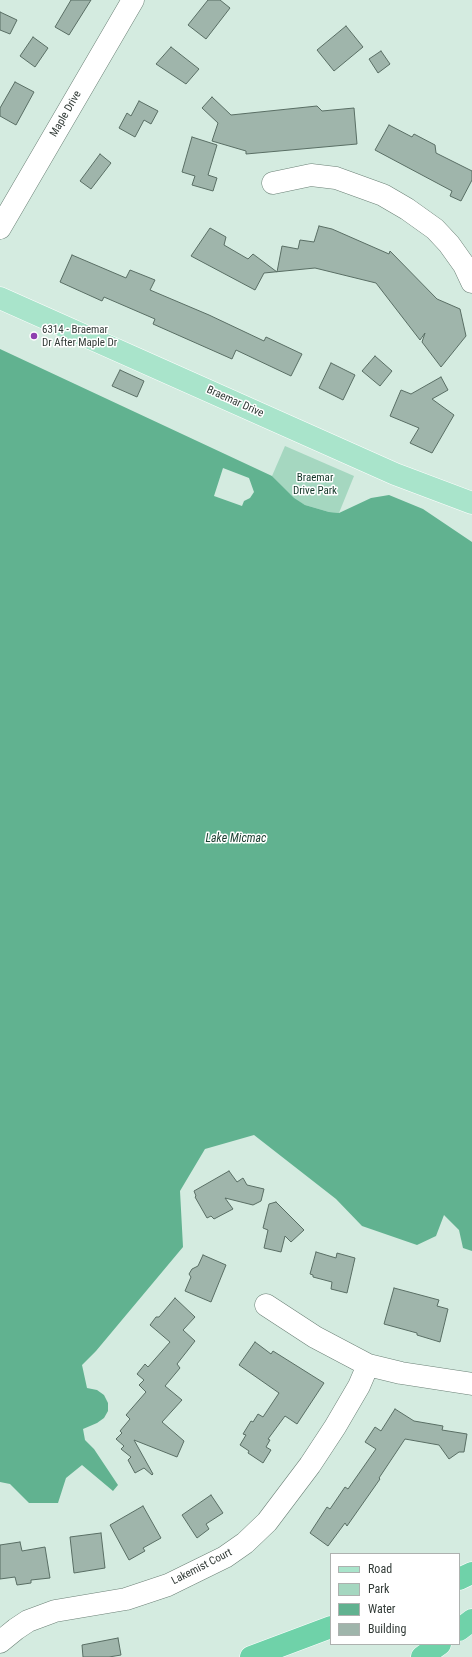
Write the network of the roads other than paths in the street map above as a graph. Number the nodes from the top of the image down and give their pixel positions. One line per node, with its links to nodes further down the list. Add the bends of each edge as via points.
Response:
1 (133, 0): 3 (street, Maple Drive)
2 (273, 183): 4 (street, via 311,175 336,178 383,195 435,229 464,265)
3 (0, 228)
4 (472, 282)
5 (0, 298): 6 (main road, Braemar Drive, via 396,474)
6 (472, 503)
7 (266, 1305): 8 (street, via 315,1337)
8 (368, 1365): 9 (street, via 401,1374); 15 (street, Lakemist Court, via 336,1427 310,1465 267,1522 245,1543 225,1557 168,1585 126,1599 48,1613 28,1621)
9 (472, 1384)
10 (472, 1573): 11 (highway)
11 (460, 1579)
12 (472, 1620): 14 (highway)
13 (330, 1627): 17 (highway)
14 (460, 1629)
15 (0, 1642)
16 (439, 1645): 18 (highway)
17 (251, 1657)
18 (422, 1657)

